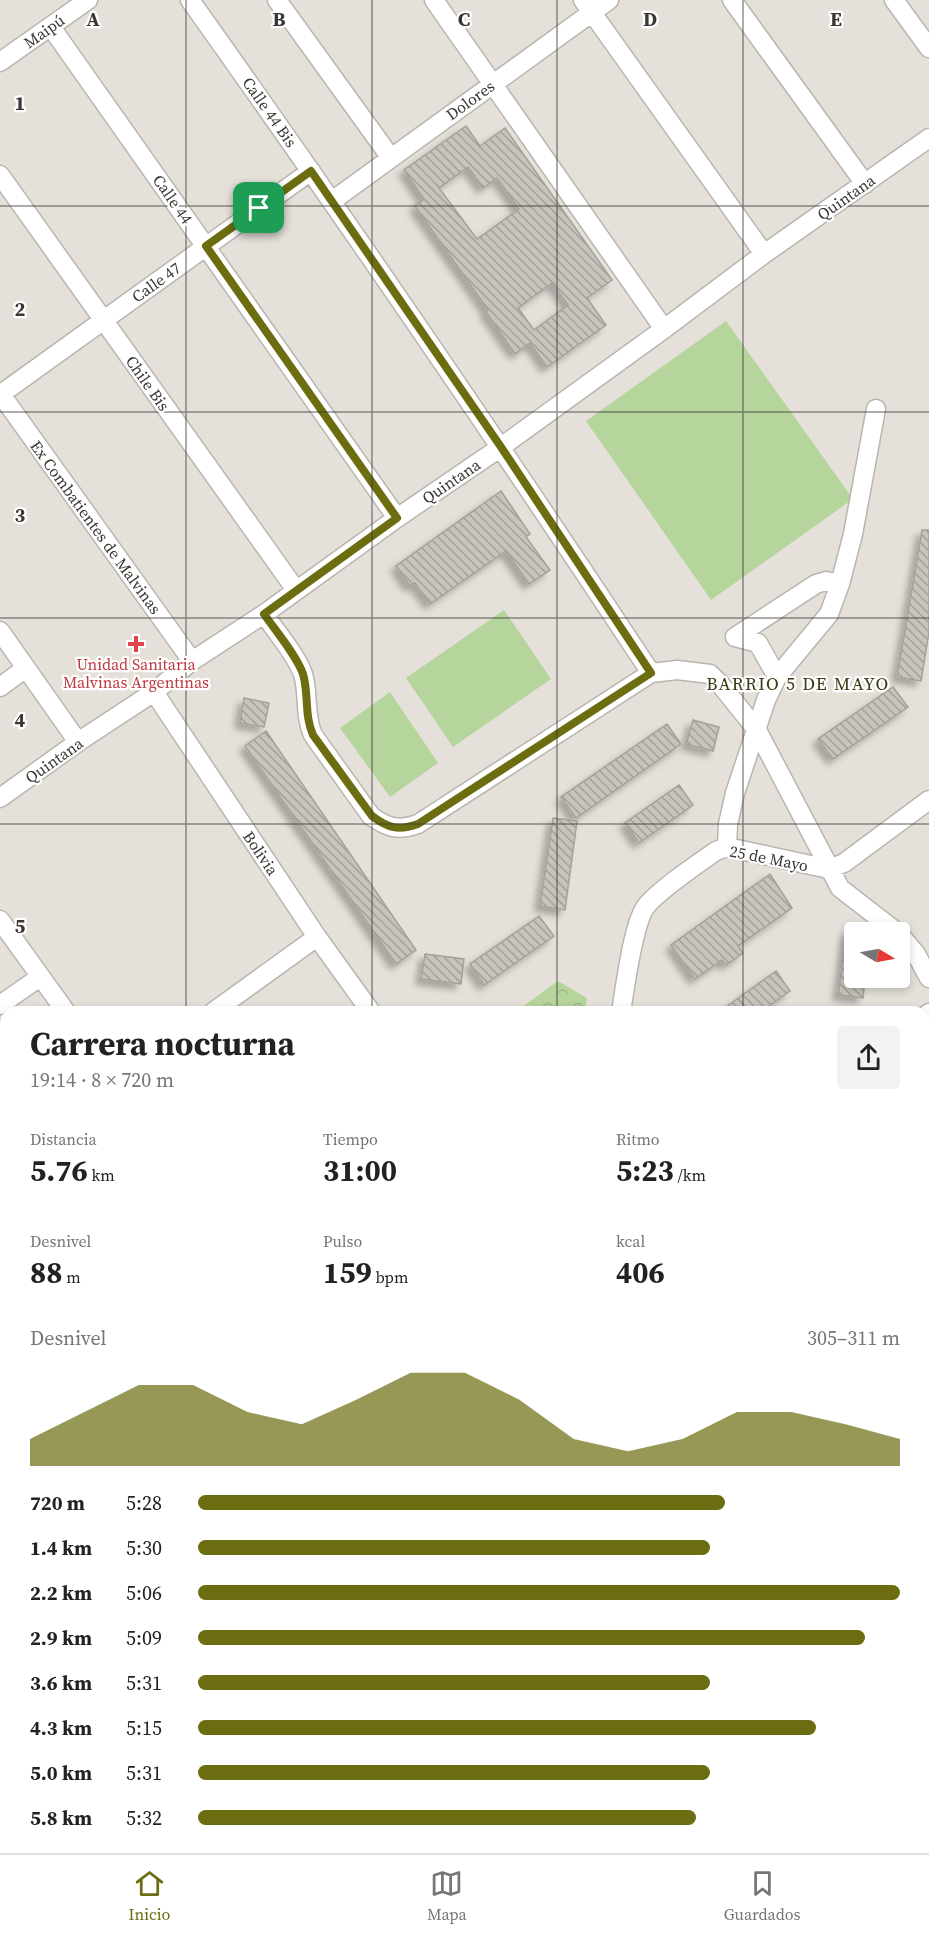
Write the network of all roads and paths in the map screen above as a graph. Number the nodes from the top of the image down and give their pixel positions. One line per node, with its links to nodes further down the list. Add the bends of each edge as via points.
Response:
1 (88, 0): 9 (street, Maipú)
2 (190, 0): 15 (street, Calle 44 Bis)
3 (277, 0): 14 (street)
4 (434, 0): 12 (street)
5 (609, 0): 8 (street, Dolores)
6 (732, 0): 17 (street)
7 (894, 0): 10 (street)
8 (587, 6): 12 (street, Dolores); 20 (street)
9 (51, 27): 11 (street, Maipú); 19 (street, Calle 44)
10 (929, 48)
11 (0, 63)
12 (493, 83): 14 (street, Dolores); 22 (street)
13 (929, 138): 17 (street, Quintana)
14 (391, 158): 18 (street, Dolores)
15 (311, 171): 18 (street, Calle 44 Bis); 19 (street, Calle 47)
16 (0, 175): 21 (street, Chile Bis)
17 (865, 184): 20 (street, Quintana)
18 (332, 201): 25 (street, Calle 44 Bis)
19 (206, 246): 21 (street, Calle 47); 26 (street, Calle 44)
20 (764, 254): 22 (street, Quintana)
21 (103, 320): 23 (street, Calle 47); 28 (street, Chile Bis)
22 (664, 330): 25 (street, Quintana)
23 (1, 394): 31 (street, Ex Combatientes de Malvinas)
24 (876, 410): 27 (street, via 854,534)
25 (501, 447): 26 (street, Quintana); 33 (street, Calle 44 Bis)
26 (397, 518): 28 (street, Quintana)
27 (840, 584): 34 (street, via 830,614); 34 (street, via 816,584 735,637 759,643)
28 (296, 590): 29 (street, Quintana)
29 (264, 614): 31 (street, Quintana); 33 (street, via 303,675 308,724 313,735 372,816 393,828 418,824)
30 (0, 631): 32 (street)
31 (192, 661): 36 (street, Quintana)
32 (26, 668): 35 (street); 38 (street)
33 (651, 673): 37 (street, via 677,670 710,674)
34 (777, 677): 37 (street)
35 (0, 687)
36 (154, 692): 38 (street, Quintana); 45 (street, Bolivia)
37 (757, 730): 41 (street, via 735,793); 42 (street)
38 (78, 742): 39 (street, Quintana)
39 (0, 798)
40 (929, 800): 42 (street, 25 de Mayo, via 844,863)
41 (727, 848): 42 (street, 25 de Mayo); 53 (street, 25 de Mayo, via 716,850 645,906 638,921)
42 (829, 869): 44 (street, via 840,888)
43 (0, 920): 47 (street)
44 (884, 922)
45 (317, 937): 51 (street); 52 (street, Bolivia)
46 (910, 947): 48 (street)
47 (40, 977): 49 (street); 50 (street)
48 (929, 978)
49 (0, 1005)
50 (62, 1006)
51 (221, 1006)
52 (367, 1006)
53 (622, 1006)

